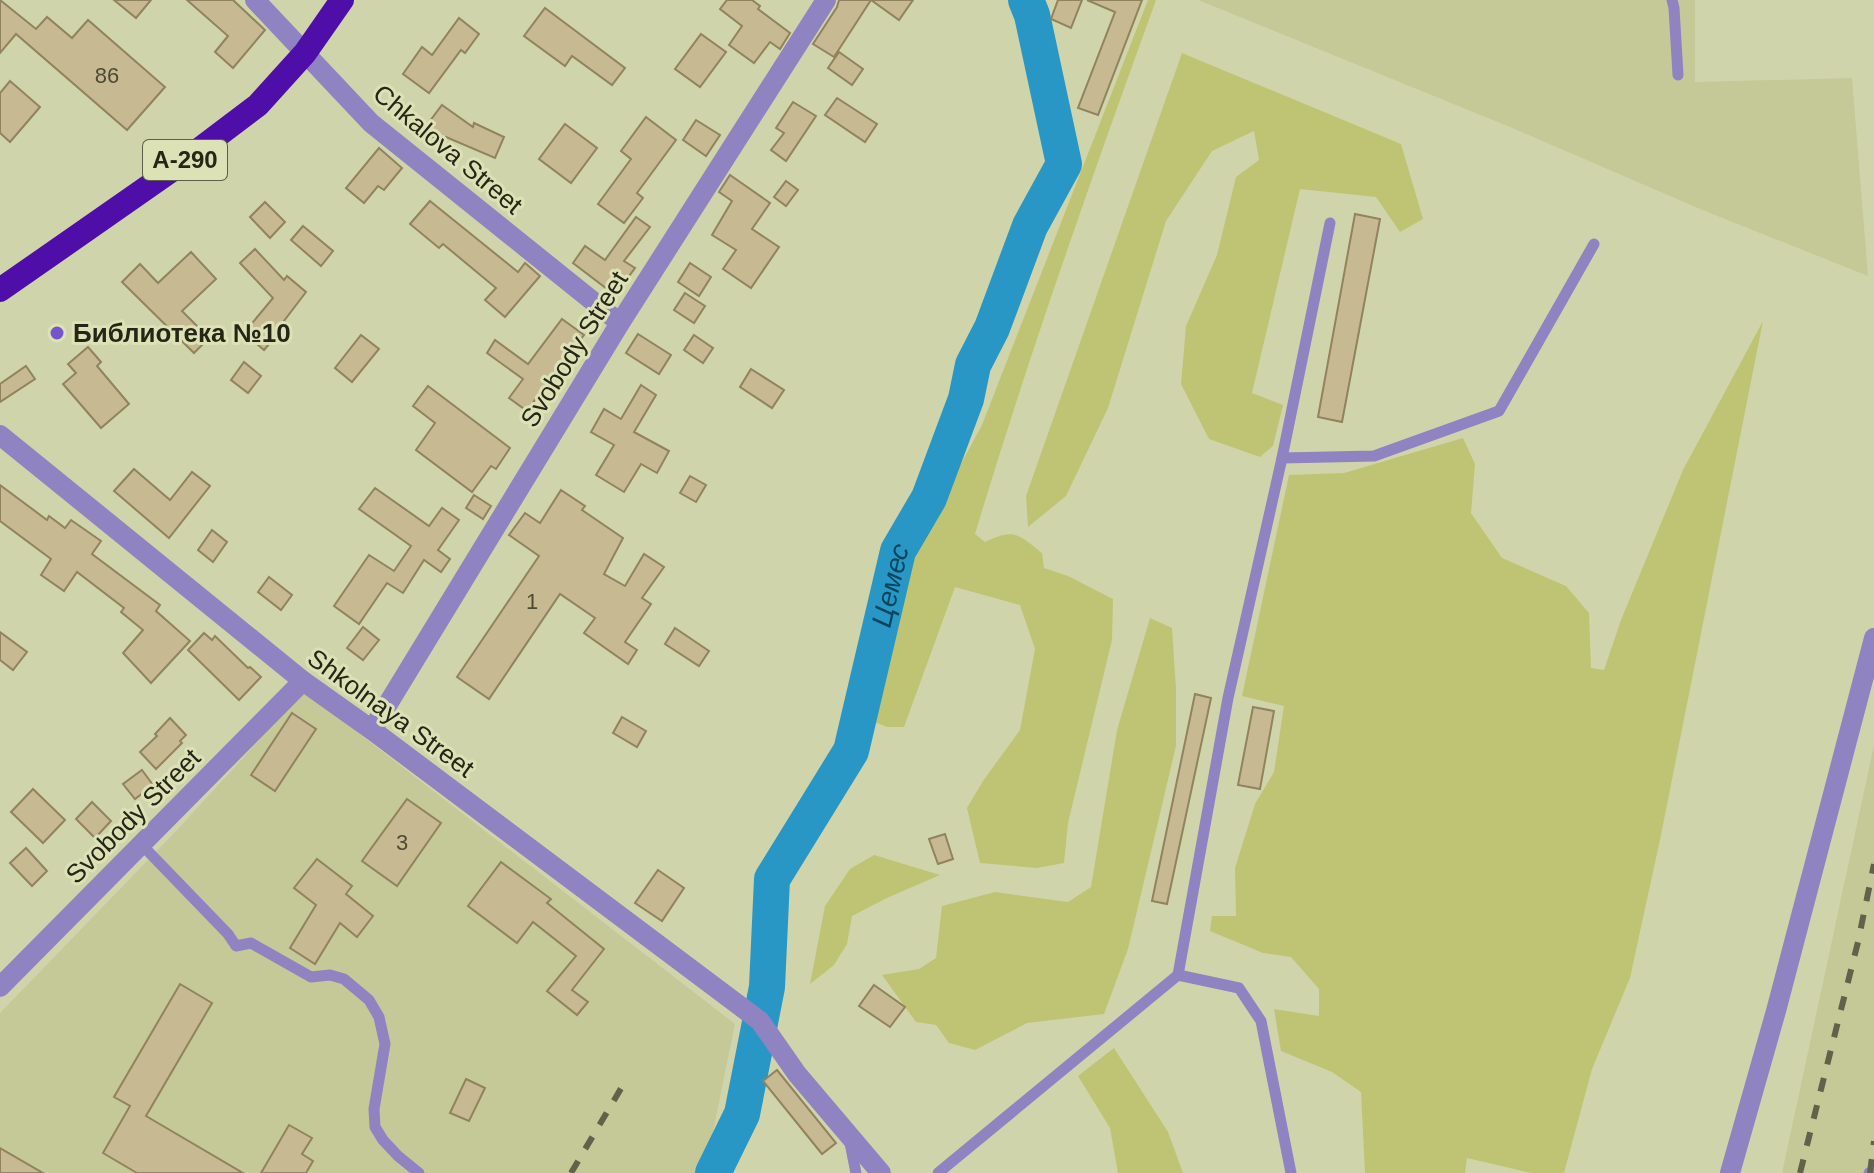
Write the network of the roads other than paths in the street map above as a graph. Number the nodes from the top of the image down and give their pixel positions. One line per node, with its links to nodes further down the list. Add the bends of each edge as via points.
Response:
1 (255, 0): 5 (street, Chkalova Street)
2 (342, 0): 5 (highway, А-290)
3 (826, 0): 10 (street, Svobody Street)
4 (1672, 0): 6 (lane)
5 (305, 53): 9 (highway, А-290, via 258,105); 10 (street, Chkalova Street, via 371,123)
6 (1678, 75)
7 (1330, 223): 12 (lane)
8 (1594, 244): 12 (lane, via 1499,411 1374,456)
9 (0, 290)
10 (620, 323): 15 (street, Svobody Street)
11 (1, 437): 14 (street, Shkolnaya Street)
12 (1282, 458): 17 (lane, via 1228,698)
13 (1874, 638): 25 (street)
14 (303, 681): 15 (street, Shkolnaya Street); 16 (street, Svobody Street)
15 (372, 730): 19 (street, Shkolnaya Street, via 760,1021)
16 (141, 844): 18 (street, Svobody Street); 20 (lane, via 236,946 251,943 311,977 344,979 369,1000 385,1044 375,1127)
17 (1178, 975): 23 (lane); 24 (lane, via 1239,988 1261,1021)
18 (0, 987)
19 (848, 1135): 21 (lane); 22 (street, Shkolnaya Street)
20 (419, 1173)
21 (856, 1173)
22 (881, 1173)
23 (938, 1173)
24 (1291, 1173)
25 (1730, 1173)

